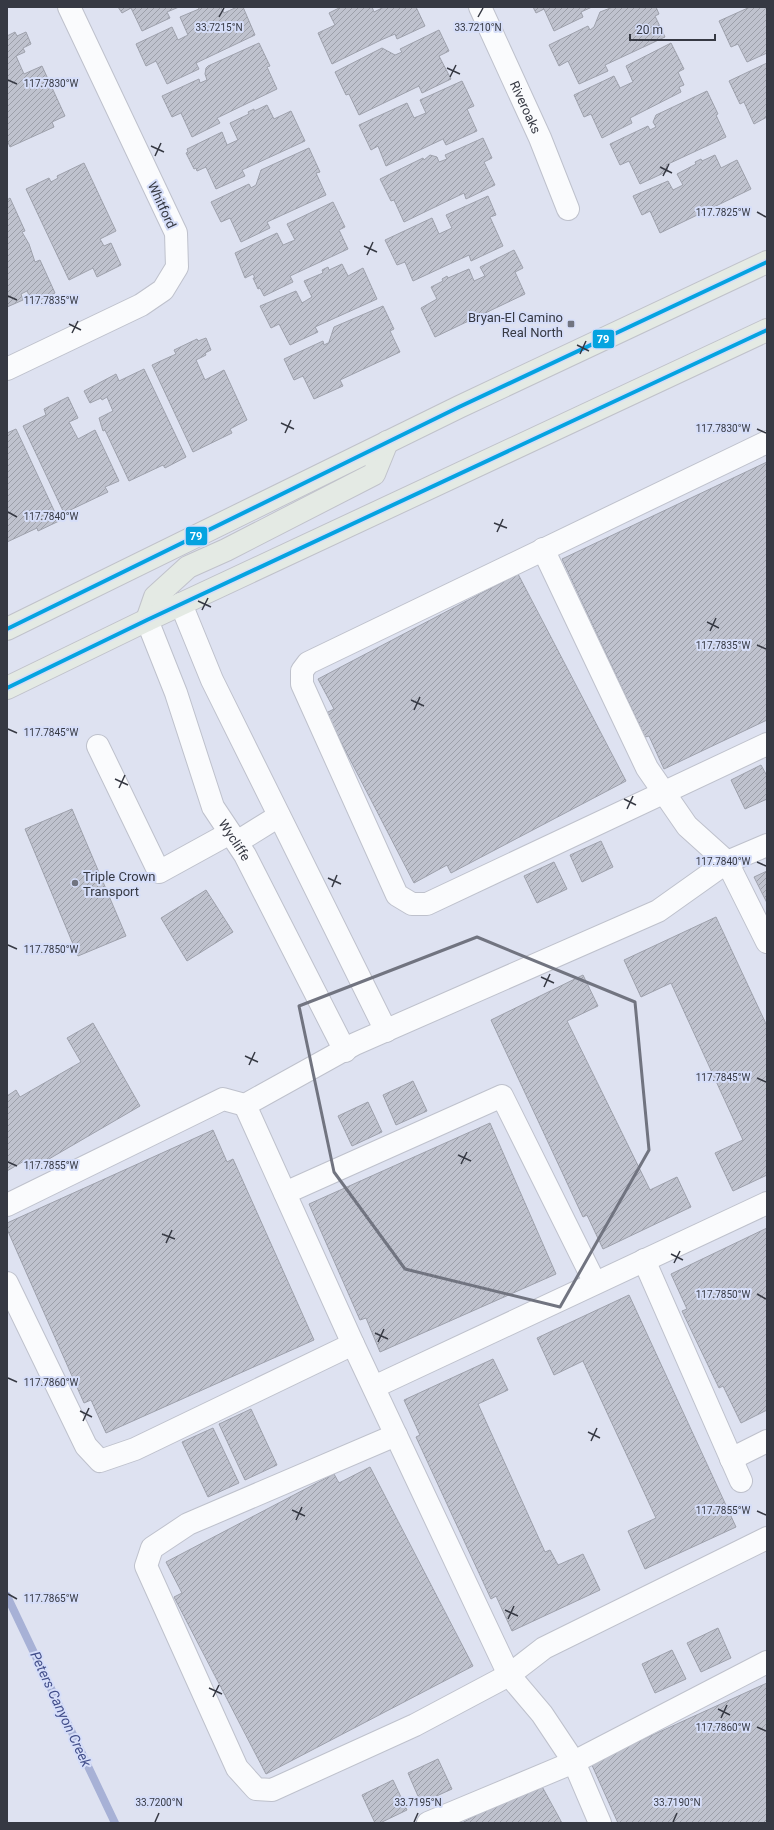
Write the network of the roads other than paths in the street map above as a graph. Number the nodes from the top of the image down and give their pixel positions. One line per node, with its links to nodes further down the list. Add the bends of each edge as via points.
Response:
1 (69, 7): 6 (street, Whitford, via 176,233 176,267 163,290 141,305)
2 (480, 7): 3 (street, Riveroaks, via 540,138)
3 (568, 209)
4 (767, 262): 7 (main road)
5 (767, 330): 10 (main road)
6 (7, 369)
7 (387, 442): 11 (main road, via 374,474 188,567 155,597); 12 (main road)
8 (767, 442): 9 (street)
9 (543, 549): 16 (street, via 647,768); 16 (street, via 308,663 302,671 302,684 397,896 412,904 426,904)
10 (181, 604): 11 (main road); 17 (street, via 212,680)
11 (147, 620): 13 (main road); 18 (street, Wycliffe, via 176,693 213,807)
12 (7, 630)
13 (7, 688)
14 (767, 744): 16 (street)
15 (98, 746): 18 (street, via 159,872)
16 (664, 793): 20 (street, via 687,826)
17 (279, 816): 18 (street); 22 (street)
18 (233, 838): 23 (street, Wycliffe, via 245,855)
19 (767, 845): 20 (street)
20 (727, 862): 21 (street); 22 (street, via 658,911)
21 (767, 942)
22 (386, 1031): 23 (street)
23 (344, 1051): 24 (street)
24 (245, 1105): 25 (street); 27 (street, via 222,1099)
25 (285, 1193): 30 (street, via 502,1096); 31 (street)
26 (767, 1203): 28 (street)
27 (7, 1205)
28 (644, 1260): 30 (street); 35 (street)
29 (7, 1283): 31 (street, via 86,1446 100,1461 135,1449)
30 (596, 1283): 32 (street)
31 (353, 1344): 32 (street)
32 (374, 1387): 33 (street)
33 (396, 1435): 39 (street); 39 (street, via 188,1524 152,1548 146,1566 237,1768 256,1789 272,1790 415,1725)
34 (767, 1441): 35 (street)
35 (732, 1459): 36 (street)
36 (741, 1481)
37 (767, 1538): 39 (street, via 544,1648)
38 (767, 1662): 40 (street)
39 (509, 1675): 40 (street, via 542,1714)
40 (574, 1762): 41 (street); 42 (street)
41 (428, 1823)
42 (600, 1823)

